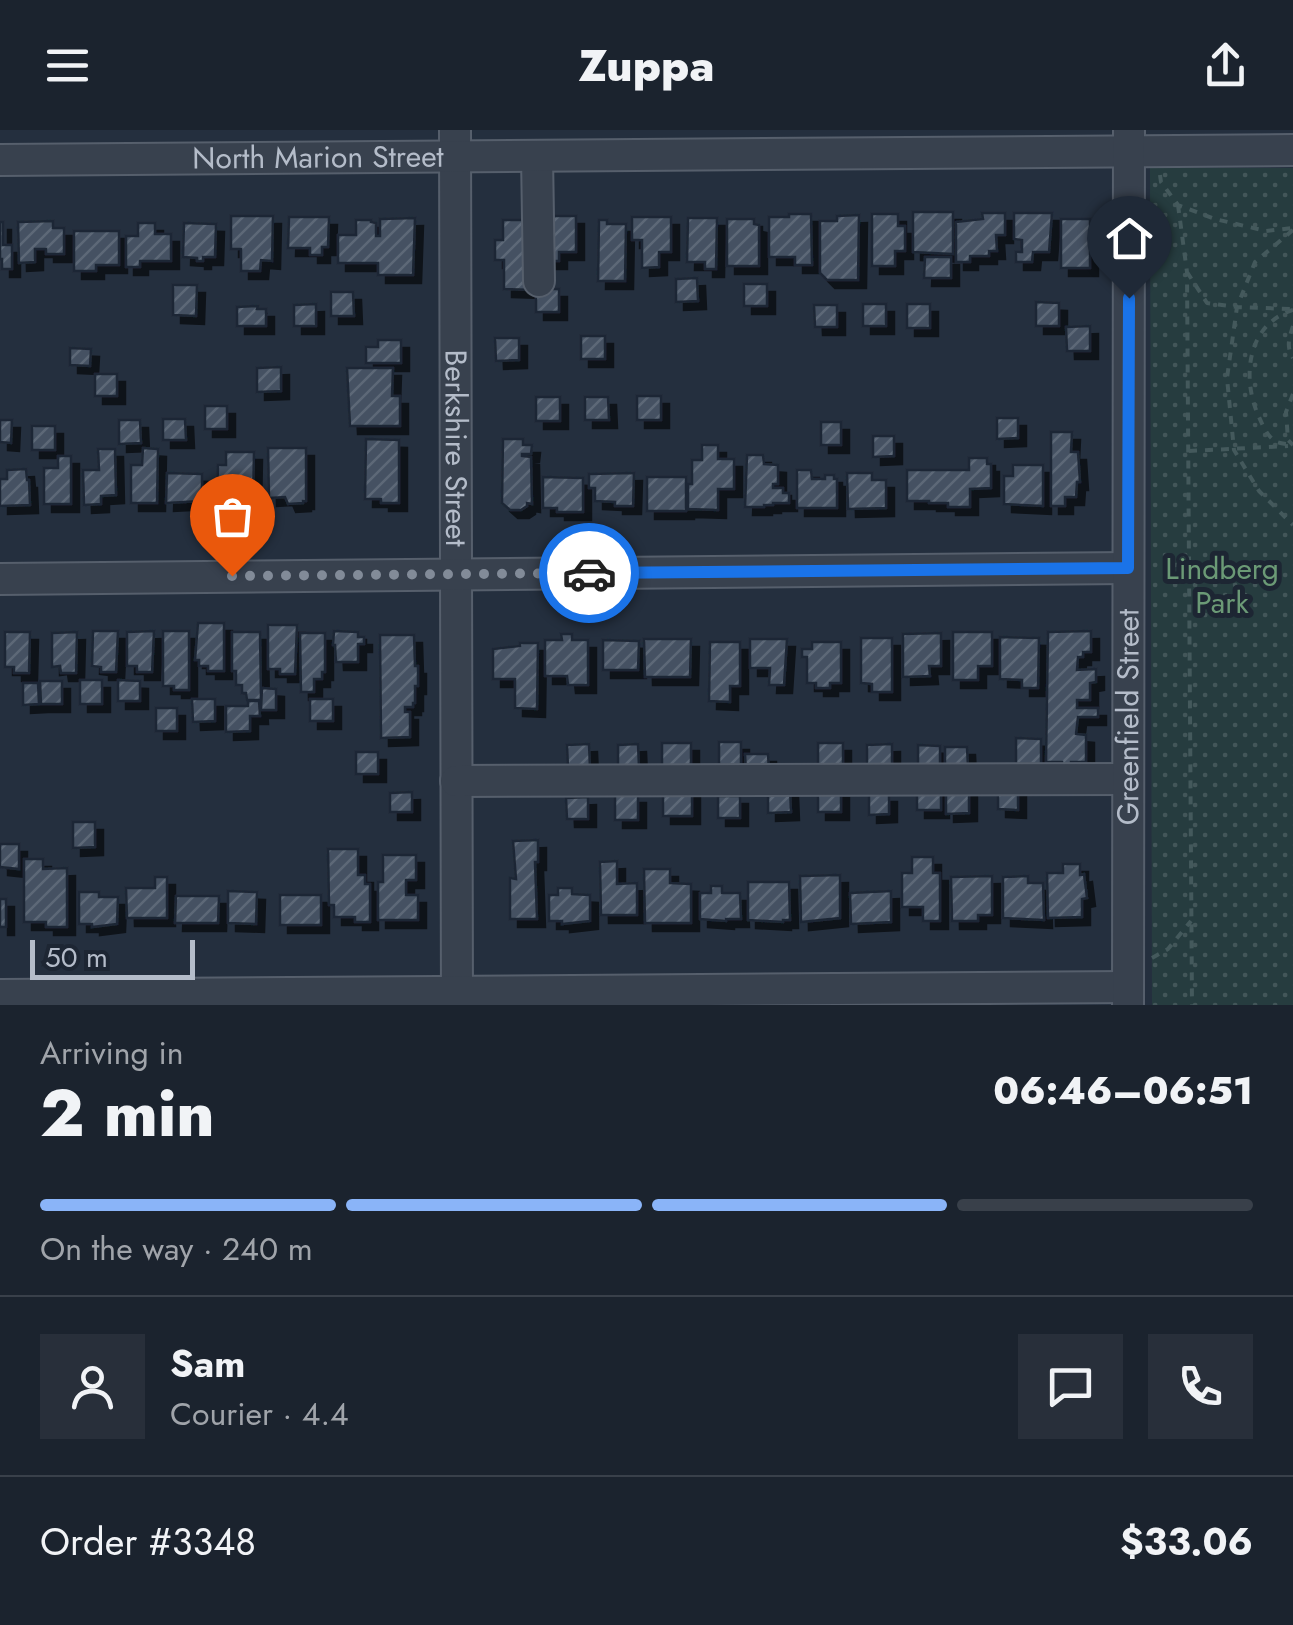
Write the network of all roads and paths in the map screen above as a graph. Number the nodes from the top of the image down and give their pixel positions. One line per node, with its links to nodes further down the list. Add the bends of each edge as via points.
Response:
1 (1129, 140): 3 (street, North Marion Street); 4 (street, North Marion Street); 20 (street, Greenfield Street)
2 (455, 143): 4 (street, North Marion Street); 5 (street, North Marion Street); 21 (street, Berkshire Street)
3 (1293, 150)
4 (537, 156): 10 (street)
5 (0, 160)
6 (1161, 182): 7 (path)
7 (1178, 205): 8 (path, via 1266,231); 9 (path)
8 (1293, 229): 11 (path, via 1255,262)
9 (1187, 272): 11 (path, via 1207,303); 18 (path)
10 (539, 282)
11 (1238, 308): 12 (path); 17 (path, via 1227,378)
12 (1293, 310): 16 (path, via 1263,330 1248,378 1264,430 1275,442)
13 (1293, 326): 14 (path)
14 (1293, 358)
15 (1293, 394): 16 (path, via 1286,412)
16 (1293, 445): 17 (path)
17 (1234, 450): 18 (path); 19 (path, via 1259,491)
18 (1189, 451): 25 (path)
19 (1293, 525)
20 (1128, 568): 21 (street); 23 (street, Greenfield Street)
21 (456, 575): 22 (street); 24 (street, Berkshire Street)
22 (0, 579)
23 (1128, 778): 24 (street); 28 (street, Greenfield Street)
24 (456, 781): 29 (street, Berkshire Street)
25 (1192, 921): 26 (path); 30 (path)
26 (1152, 958)
27 (0, 995): 29 (street)
28 (1128, 996): 29 (street)
29 (457, 998)
30 (1192, 1005)

